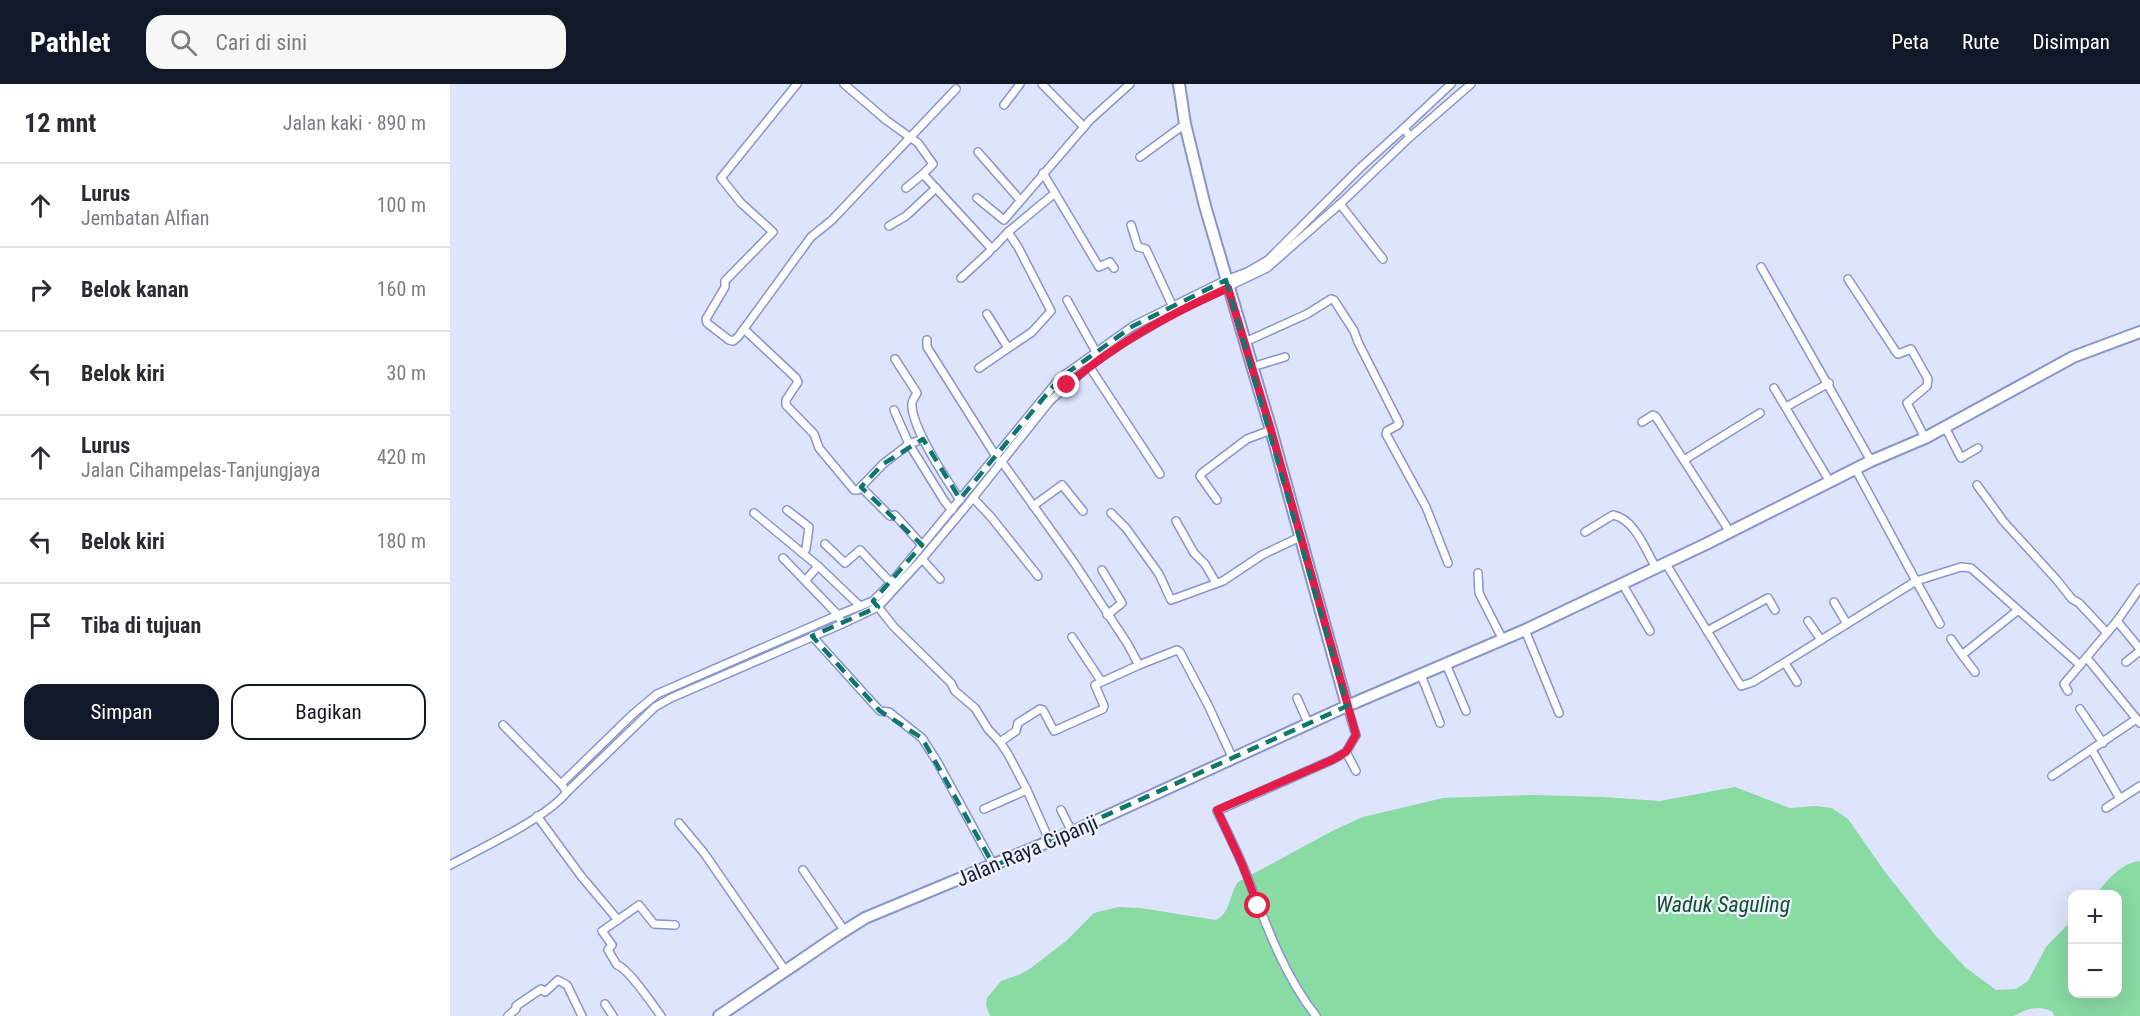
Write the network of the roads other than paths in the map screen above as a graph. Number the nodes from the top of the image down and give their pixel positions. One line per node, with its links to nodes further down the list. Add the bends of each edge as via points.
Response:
1 (797, 84): 39 (street, via 721,178 772,232 725,281 706,319 729,340 733,341)
2 (844, 84): 14 (street)
3 (1020, 84): 10 (street)
4 (1042, 84): 12 (street)
5 (1130, 84): 12 (street)
6 (1179, 84): 11 (main road)
7 (1451, 84): 13 (street)
8 (1471, 84): 13 (street)
9 (956, 89): 14 (street)
10 (1004, 105)
11 (1185, 124): 16 (street); 35 (main road)
12 (1084, 127): 17 (street)
13 (1407, 133): 19 (street); 19 (street)
14 (910, 137): 18 (street, via 933,164); 39 (street, via 811,237)
15 (978, 152): 24 (street)
16 (1140, 157)
17 (1043, 173): 22 (street); 24 (street)
18 (923, 174): 20 (street); 21 (street)
19 (1358, 179): 25 (street); 35 (street, via 1268,260)
20 (906, 188)
21 (936, 188): 27 (street); 29 (street)
22 (1055, 193): 28 (street); 32 (street, via 1099,267 1110,262)
23 (977, 198): 24 (street, via 1003,221)
24 (1020, 200)
25 (1340, 204): 30 (street); 35 (street, via 1267,268)
26 (1131, 225): 37 (street, via 1138,247 1146,249)
27 (889, 226)
28 (1008, 232): 29 (street); 44 (street, via 1051,311 1039,326)
29 (992, 248): 33 (street)
30 (1383, 260)
31 (1761, 267): 52 (street)
32 (1114, 268)
33 (961, 278)
34 (1848, 279): 60 (street, via 1896,352 1911,349 1928,379 1927,386 1906,403)
35 (1227, 284): 37 (street); 40 (street); 43 (main road)
36 (1067, 300): 45 (street)
37 (1172, 305): 40 (street)
38 (987, 314): 44 (street)
39 (744, 329): 71 (street, via 796,378 798,382 786,405 814,434 819,448 854,489)
40 (1135, 330): 45 (street); 48 (street)
41 (2138, 337): 58 (main road, Jalan Raya Cipanji, via 2073,357)
42 (927, 340): 64 (street, via 927,347 951,387)
43 (1245, 342): 49 (main road); 90 (street, via 1334,300 1354,330 1399,423 1386,434 1426,507)
44 (1008, 348): 50 (street)
45 (1096, 352): 51 (street)
46 (1285, 357): 49 (street)
47 (895, 359): 61 (street, via 917,393 912,407)
48 (1089, 366): 51 (street); 68 (street)
49 (1252, 367): 59 (main road)
50 (978, 368)
51 (1063, 382): 64 (street)
52 (1828, 383): 54 (street); 66 (street)
53 (1774, 388): 54 (street)
54 (1786, 407): 69 (street)
55 (894, 410): 62 (street)
56 (1760, 413): 65 (street)
57 (1642, 423): 65 (street, via 1655,416)
58 (1946, 427): 60 (main road, Jalan Raya Cipanji); 63 (street, via 1961,458)
59 (1271, 430): 74 (street, via 1247,440 1202,473 1200,477); 84 (main road)
60 (1925, 438): 66 (main road, Jalan Raya Cipanji)
61 (923, 439): 62 (street); 73 (street)
62 (909, 444): 71 (street); 77 (street)
63 (1978, 448)
64 (999, 460): 72 (street); 73 (street); 75 (street)
65 (1684, 460): 83 (street)
66 (1871, 461): 67 (main road, Jalan Raya Cipanji)
67 (1855, 468): 69 (main road, Jalan Raya Cipanji); 98 (street)
68 (1160, 474)
69 (1830, 482): 83 (main road, Jalan Raya Cipanji)
70 (1977, 485): 118 (street, via 2004,522)
71 (861, 487): 86 (street, via 890,516 896,515)
72 (973, 498): 89 (street); 95 (street)
73 (960, 500): 77 (street)
74 (1217, 500)
75 (1033, 506): 78 (street, via 1062,485); 109 (street)
76 (788, 510): 87 (street, via 809,527)
77 (952, 510): 86 (street)
78 (1083, 511)
79 (754, 513): 87 (street)
80 (1111, 513): 99 (street, via 1159,574 1171,600)
81 (1176, 521): 99 (street)
82 (1585, 532): 92 (street, via 1613,515 1621,517)
83 (1730, 532): 92 (main road, Jalan Raya Cipanji)
84 (1300, 537): 99 (street); 138 (main road)
85 (825, 544): 100 (street, via 844,562 860,550)
86 (922, 545): 100 (street)
87 (802, 553): 91 (street)
88 (783, 558): 97 (street)
89 (922, 559): 96 (street); 104 (street)
90 (1448, 563)
91 (818, 566): 97 (street); 105 (street)
92 (1661, 566): 101 (main road, Jalan Raya Cipanji); 117 (street)
93 (1102, 570): 109 (street, via 1122,603)
94 (1478, 573): 122 (street, via 1480,596)
95 (1038, 576)
96 (940, 579)
97 (806, 580): 108 (street)
98 (1916, 581): 107 (street, via 1968,567); 113 (street); 114 (street)
99 (1216, 583)
100 (891, 584): 104 (street)
101 (1623, 585): 115 (main road, Jalan Raya Cipanji); 116 (street)
102 (2140, 588): 111 (street)
103 (1834, 602): 113 (street)
104 (875, 604): 105 (street); 112 (street); 146 (street, via 975,708)
105 (860, 606): 108 (street)
106 (1775, 610): 117 (street, via 1768,598)
107 (2017, 611): 125 (street); 131 (street)
108 (838, 615): 112 (street); 153 (street, via 657,694)
109 (1107, 615): 130 (street)
110 (1808, 621): 123 (street)
111 (2117, 621): 118 (street); 124 (street)
112 (842, 624): 119 (street)
113 (1847, 624): 123 (street)
114 (1940, 624)
115 (1525, 630): 122 (main road, Jalan Raya Cipanji); 141 (street)
116 (1650, 631)
117 (1707, 631): 128 (street, via 1741,686)
118 (2107, 633): 126 (street)
119 (812, 636): 156 (street, via 656,707); 166 (street, via 880,711 889,712 922,738)
120 (1072, 637): 134 (street)
121 (1951, 639): 125 (street)
122 (1503, 640): 129 (main road, Jalan Raya Cipanji)
123 (1821, 640): 128 (street)
124 (2140, 651): 127 (street)
125 (1962, 655): 132 (street)
126 (2086, 658): 131 (street); 142 (street)
127 (2126, 662)
128 (1785, 663): 135 (street)
129 (1446, 664): 133 (main road, Jalan Raya Cipanji); 140 (street)
130 (1139, 665): 134 (street); 150 (street, via 1176,650 1180,652)
131 (2080, 665): 136 (street, via 2064,684)
132 (1975, 672)
133 (1421, 675): 138 (main road, Jalan Raya Cipanji); 143 (street)
134 (1101, 681): 146 (street, via 1094,686 1103,709 1054,731 1040,709 1018,723 1016,730)
135 (1797, 682)
136 (2068, 691)
137 (1297, 698): 145 (street)
138 (1347, 706): 145 (main road, Jalan Raya Cipanji); 149 (street, via 1356,735)
139 (2080, 708): 147 (street)
140 (1466, 711)
141 (1559, 713)
142 (2138, 721): 147 (street)
143 (1440, 723)
144 (503, 725): 153 (street)
145 (1309, 725): 150 (main road, Jalan Raya Cipanji)
146 (1000, 742): 155 (street)
147 (2103, 743): 148 (street)
148 (2092, 750): 152 (street); 157 (street)
149 (1346, 752): 151 (street); 178 (street, via 1218,811 1288,976)
150 (1233, 759): 163 (main road, Jalan Raya Cipanji)
151 (1356, 771)
152 (2052, 776)
153 (561, 784): 156 (street)
154 (2140, 786): 157 (street)
155 (1027, 790): 159 (street); 164 (street)
156 (567, 792): 161 (street)
157 (2120, 799): 158 (street)
158 (2106, 808)
159 (984, 809)
160 (1060, 810): 163 (street)
161 (537, 816): 165 (street); 168 (street)
162 (679, 823): 171 (street)
163 (1072, 832): 164 (main road, Jalan Raya Cipanji)
164 (1050, 842): 166 (main road, Jalan Raya Cipanji)
165 (450, 866)
166 (994, 866): 170 (main road, Jalan Raya Cipanji, via 883,910)
167 (803, 870): 170 (street)
168 (618, 920): 169 (street, via 639,904 654,924); 176 (street, via 602,931 612,945 608,950)
169 (675, 925)
170 (844, 930): 171 (main road, Jalan Raya Cipanji)
171 (785, 970): 177 (main road, Jalan Raya Cipanji)
172 (604, 1004): 175 (street)
173 (508, 1016): 174 (street, via 516,1006 541,989 545,992 558,980 567,985)
174 (582, 1016)
175 (613, 1016)
176 (661, 1016)
177 (719, 1016)
178 (1316, 1016)

